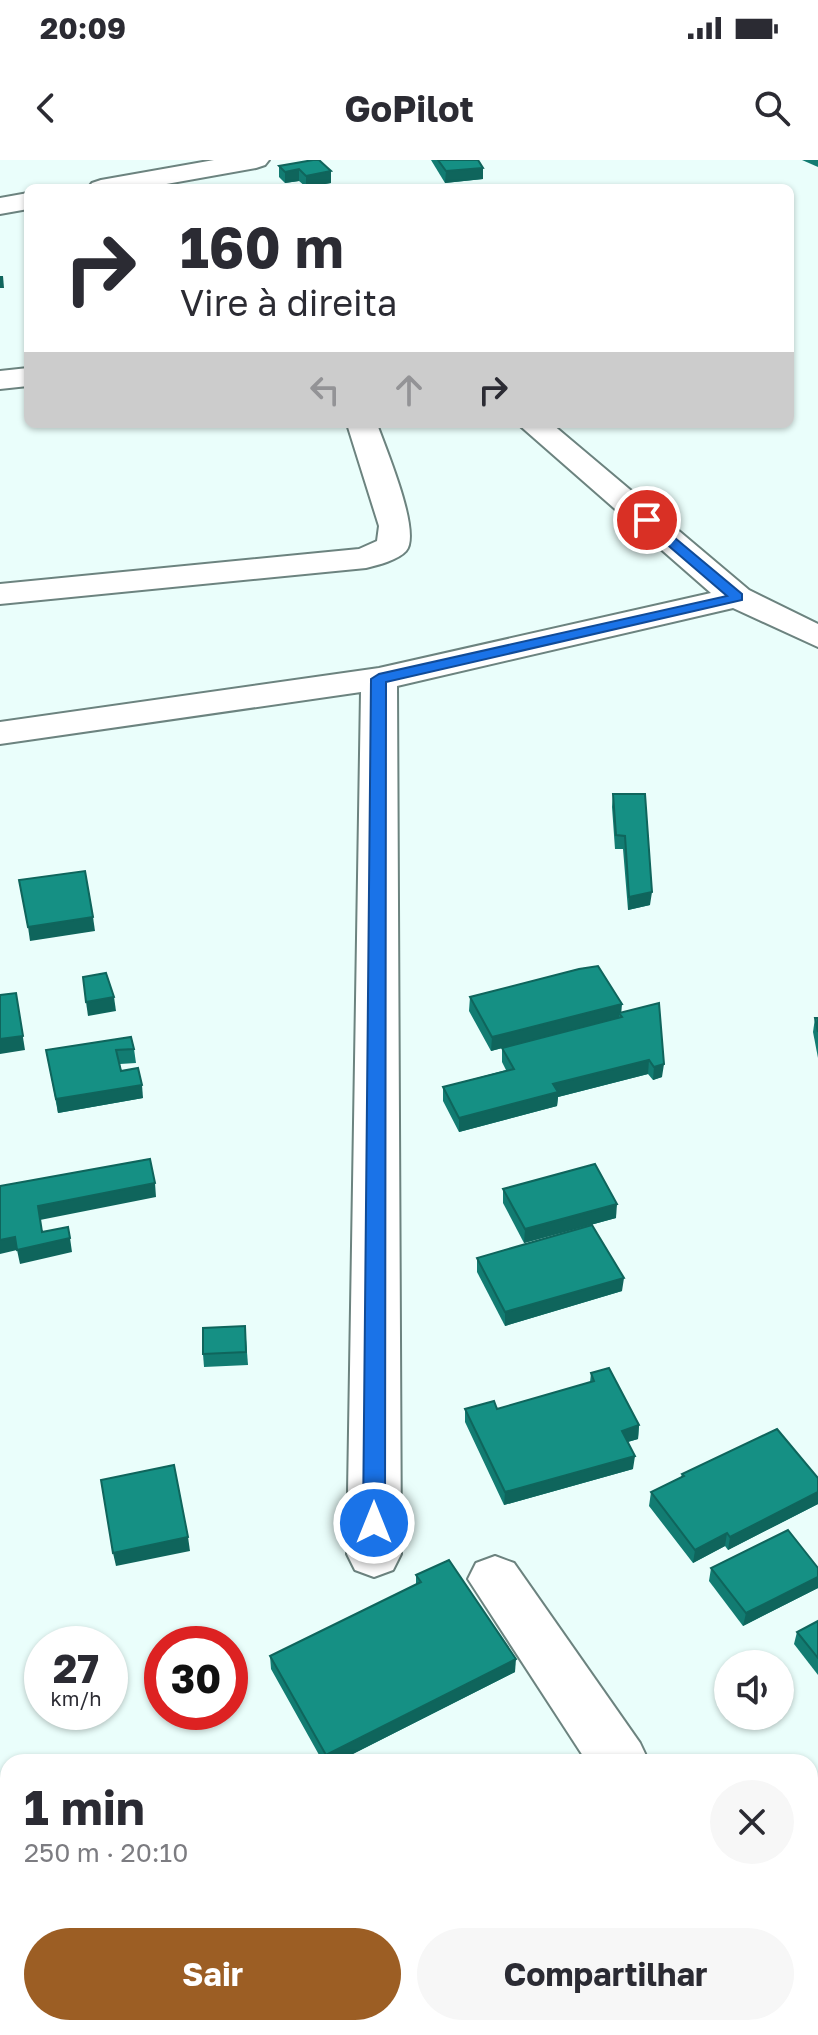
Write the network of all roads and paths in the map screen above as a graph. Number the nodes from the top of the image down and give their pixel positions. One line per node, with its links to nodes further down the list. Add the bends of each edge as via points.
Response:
1 (256, 160): 2 (street)
2 (229, 165): 3 (street); 4 (street)
3 (123, 184)
4 (251, 184)
5 (24, 202): 6 (street)
6 (0, 206)
7 (24, 377): 8 (street)
8 (0, 380)
9 (363, 428): 11 (street, via 395,526 393,546 366,558)
10 (538, 428): 12 (street)
11 (0, 594)
12 (737, 597): 13 (street); 14 (street)
13 (818, 637)
14 (379, 679): 15 (street); 16 (street)
15 (0, 733)
16 (374, 1554)
17 (495, 1579): 18 (street)
18 (615, 1754)

